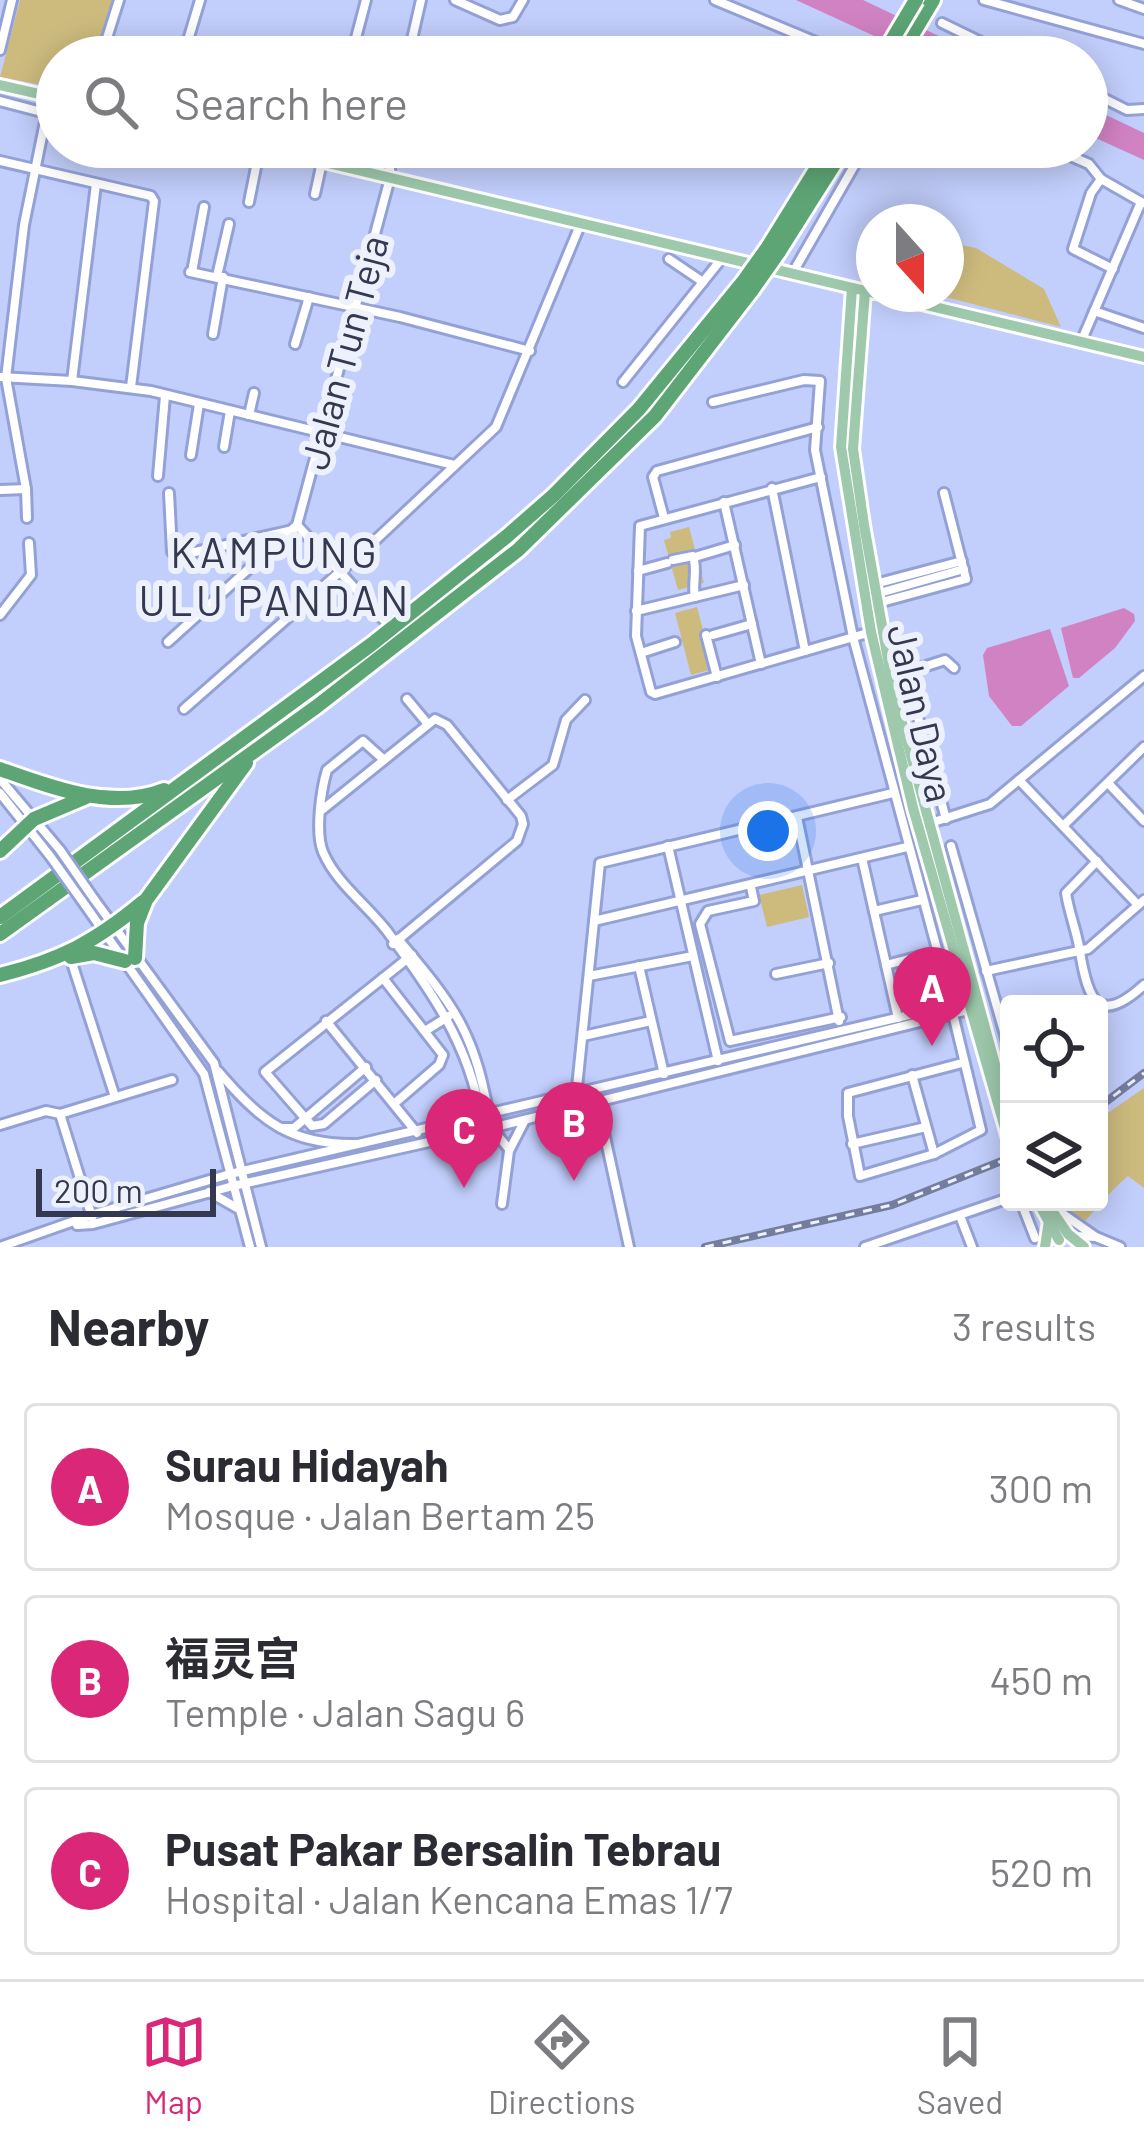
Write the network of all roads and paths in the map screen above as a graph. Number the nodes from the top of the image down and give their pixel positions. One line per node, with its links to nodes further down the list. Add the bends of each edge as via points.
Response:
1 (11, 0): 24 (street)
2 (119, 0): 15 (street)
3 (200, 0): 16 (street)
4 (366, 0): 17 (street)
5 (422, 0): 18 (street)
6 (455, 0): 7 (street, via 500,20)
7 (523, 0)
8 (715, 0): 19 (street)
9 (984, 0): 12 (street)
10 (1119, 0): 13 (street)
11 (926, 1): 20 (highway, bridge); 21 (highway)
12 (997, 2): 23 (street)
13 (1144, 8)
14 (942, 23): 22 (street)
15 (107, 36)
16 (189, 36)
17 (357, 36)
18 (413, 36)
19 (802, 36)
20 (901, 36)
21 (908, 36)
22 (969, 36)
23 (1144, 44)
24 (0, 50)
25 (0, 85): 26 (main road)
26 (36, 94)
27 (0, 101): 29 (street)
28 (1108, 101): 30 (street)
29 (36, 110)
30 (1144, 110)
31 (0, 161): 41 (street)
32 (36, 164): 41 (street)
33 (256, 168): 46 (street)
34 (321, 168): 45 (street)
35 (350, 168): 42 (main road)
36 (389, 168): 42 (street, Jalan Tun Teja)
37 (818, 168): 51 (highway)
38 (830, 168): 51 (highway)
39 (853, 168): 55 (street)
40 (1092, 168): 43 (street)
41 (34, 170): 44 (street); 74 (street)
42 (389, 178): 50 (main road); 62 (street, Jalan Tun Teja)
43 (1100, 179): 47 (street); 54 (street, via 1072,249)
44 (96, 184): 75 (street); 77 (street, via 154,201)
45 (315, 194)
46 (249, 202)
47 (1143, 203): 54 (street)
48 (204, 207): 56 (street, via 191,272)
49 (229, 224): 56 (street)
50 (581, 224): 52 (main road); 72 (street)
51 (773, 250): 59 (highway, bridge)
52 (723, 257): 55 (main road); 58 (street)
53 (669, 259): 58 (street)
54 (1113, 269): 64 (street)
55 (792, 274): 57 (main road)
56 (220, 277): 61 (street); 69 (street)
57 (825, 281): 60 (main road); 63 (main road)
58 (703, 283): 76 (street)
59 (748, 286): 114 (highway, via 596,454); 130 (highway, via 656,416 570,503 464,596)
60 (856, 288)
61 (309, 297): 62 (street); 71 (street)
62 (355, 307): 72 (street); 87 (street, Jalan Tun Teja)
63 (856, 307)
64 (1094, 311): 68 (street); 70 (street)
65 (856, 312): 82 (main road, Jalan Daya)
66 (857, 312): 85 (main road, Jalan Daya)
67 (956, 312): 70 (main road)
68 (1144, 328)
69 (213, 334)
70 (1081, 342): 73 (main road)
71 (296, 344)
72 (530, 351): 90 (street, via 496,427)
73 (1144, 357)
74 (3, 377): 75 (street); 94 (street)
75 (73, 380): 77 (street)
76 (623, 382)
77 (131, 387): 79 (street)
78 (254, 393): 84 (street)
79 (165, 396): 81 (street); 91 (street)
80 (713, 402): 86 (street, via 820,382)
81 (199, 404): 83 (street); 89 (street)
82 (843, 410): 85 (main road, via 851,383); 115 (main road, Jalan Daya, via 842,470)
83 (230, 411): 84 (street); 88 (street)
84 (249, 415): 87 (street)
85 (854, 420): 109 (main road, Jalan Daya)
86 (818, 427): 92 (street); 100 (street, via 657,471)
87 (322, 433): 90 (street); 101 (street, Jalan Tun Teja)
88 (224, 447)
89 (191, 455)
90 (454, 465): 107 (street)
91 (158, 476)
92 (821, 477): 93 (street); 116 (street)
93 (772, 488): 98 (street); 119 (street)
94 (26, 489): 95 (street); 99 (street)
95 (0, 490)
96 (169, 493): 101 (street, via 177,556)
97 (944, 494): 105 (street)
98 (724, 501): 100 (street); 103 (street)
99 (27, 518)
100 (664, 518): 106 (street, via 640,526)
101 (296, 528): 107 (street); 117 (street)
102 (29, 543): 112 (street, via 31,575)
103 (735, 545): 104 (street); 108 (street)
104 (698, 556)
105 (964, 569): 109 (street); 109 (street)
106 (638, 571): 110 (street, via 692,556); 111 (street)
107 (340, 572): 114 (street); 127 (street)
108 (744, 585): 110 (street); 113 (street)
109 (876, 594): 147 (main road, Jalan Daya)
110 (695, 597): 111 (street)
111 (636, 611): 120 (street)
112 (0, 615)
113 (752, 624): 121 (street); 123 (street, via 709,635)
114 (392, 629): 135 (highway)
115 (871, 632): 116 (street); 147 (main road, Jalan Daya)
116 (854, 637): 119 (street); 137 (street)
117 (168, 642)
118 (675, 643): 120 (street)
119 (806, 651): 121 (street)
120 (641, 653): 123 (street, via 652,694)
121 (761, 664): 123 (street)
122 (954, 668): 143 (street, via 946,660 914,670 908,681)
123 (717, 676)
124 (1140, 678): 134 (street)
125 (407, 699): 128 (street)
126 (585, 700): 140 (street, via 566,720 553,766)
127 (184, 709)
128 (427, 723): 131 (street); 140 (street, via 442,720)
129 (1144, 747): 136 (street)
130 (259, 749): 156 (highway); 165 (highway)
131 (383, 759): 141 (street); 141 (street, via 362,742 327,770)
132 (0, 770): 139 (highway)
133 (0, 779): 145 (street)
134 (1019, 780): 143 (street, via 987,805); 146 (street)
135 (181, 783): 139 (highway, via 152,795); 162 (highway)
136 (1108, 783): 144 (street); 146 (street)
137 (893, 793): 142 (street); 150 (street)
138 (0, 794): 145 (street)
139 (90, 796): 145 (highway)
140 (507, 800): 166 (street, via 523,824 517,842)
141 (322, 809): 166 (street, via 322,849)
142 (797, 817): 148 (street); 154 (street)
143 (946, 819): 147 (street)
144 (1144, 821)
145 (30, 822): 151 (highway); 158 (street, bridge); 158 (street, bridge, via 60,850)
146 (1064, 825): 153 (street)
147 (923, 826): 182 (main road, Jalan Daya)
148 (668, 846): 159 (street); 163 (street, via 600,862)
149 (951, 846): 176 (street)
150 (907, 847): 152 (street); 157 (street)
151 (0, 851)
152 (862, 858): 154 (street); 161 (street)
153 (1097, 862): 160 (street); 167 (street, via 1066,893)
154 (808, 872): 155 (street); 173 (street)
155 (751, 886): 159 (street); 190 (street, via 754,901 708,911 700,924)
156 (146, 900): 164 (highway); 171 (highway)
157 (922, 900): 161 (street); 168 (street)
158 (89, 902): 164 (street)
159 (681, 902): 163 (street); 169 (street)
160 (1141, 903): 167 (street)
161 (874, 911): 174 (street)
162 (0, 917)
163 (594, 920): 179 (street)
164 (109, 930): 171 (street); 172 (highway)
165 (0, 934)
166 (394, 940): 170 (street)
167 (1080, 951): 176 (street); 181 (street, via 1088,992 1101,1005 1120,1005)
168 (936, 952): 174 (street); 183 (street)
169 (693, 956): 175 (street); 192 (street)
170 (408, 958): 180 (street); 184 (street)
171 (130, 959): 172 (highway, via 94,953); 198 (street); 222 (street, via 204,1074)
172 (67, 962): 178 (highway); 204 (street)
173 (829, 963): 177 (street); 185 (street)
174 (886, 965): 186 (street)
175 (639, 966): 179 (street); 189 (street)
176 (986, 971): 187 (street)
177 (776, 974)
178 (0, 975)
179 (589, 976): 194 (street)
180 (383, 978): 188 (street); 191 (street)
181 (1144, 985)
182 (974, 1004): 183 (street); 207 (main road, Jalan Daya); 208 (main road, Jalan Daya)
183 (952, 1010): 186 (street); 193 (street); 195 (street)
184 (452, 1014): 191 (street); 210 (street, via 476,1051)
185 (841, 1017): 190 (street, via 734,1043); 193 (street)
186 (898, 1018): 193 (street)
187 (1000, 1018)
188 (326, 1021): 197 (street); 212 (street, via 266,1072)
189 (652, 1021): 194 (street); 199 (street)
190 (724, 1029): 192 (street)
191 (425, 1031): 206 (street, via 442,1061)
192 (711, 1032): 196 (street)
193 (844, 1034): 196 (street)
194 (583, 1036): 203 (street)
195 (962, 1063): 200 (street); 224 (street, via 981,1130)
196 (717, 1066): 199 (street); 205 (street)
197 (366, 1067): 202 (street); 212 (street)
198 (217, 1070): 214 (street); 221 (street)
199 (664, 1074): 203 (street)
200 (912, 1075): 215 (street); 220 (street, via 850,1090)
201 (172, 1079): 204 (street)
202 (376, 1080): 206 (street); 212 (street, via 324,1124)
203 (576, 1096): 210 (street)
204 (115, 1097): 209 (street)
205 (597, 1100): 211 (street); 245 (street)
206 (395, 1103): 217 (street)
207 (1005, 1103)
208 (1000, 1111)
209 (60, 1114): 213 (street); 241 (street)
210 (485, 1115): 216 (street); 217 (street)
211 (526, 1119): 216 (street); 223 (street)
212 (304, 1120): 214 (street, via 291,1129)
213 (0, 1125)
214 (274, 1125): 219 (street, via 310,1142)
215 (926, 1127): 220 (street); 224 (street)
216 (487, 1129): 218 (street)
217 (418, 1133): 219 (street)
218 (468, 1133): 223 (street, via 499,1137); 228 (street)
219 (372, 1144): 225 (street)
220 (852, 1144): 224 (street, via 860,1176)
221 (237, 1146): 225 (street); 227 (street)
222 (224, 1149): 226 (street); 229 (street)
223 (509, 1151): 234 (street)
224 (934, 1154)
225 (259, 1168): 227 (street)
226 (230, 1174): 227 (street); 229 (street); 230 (street)
227 (245, 1178): 228 (street); 230 (street); 233 (street)
228 (265, 1179): 233 (street)
229 (210, 1180): 241 (street)
230 (233, 1186): 231 (street); 235 (street)
231 (209, 1192): 235 (street); 241 (street)
232 (1000, 1201): 240 (street)
233 (250, 1202): 248 (street)
234 (502, 1204)
235 (238, 1209): 247 (street)
236 (1030, 1211): 244 (street)
237 (1046, 1211): 244 (main road)
238 (1047, 1211): 244 (main road)
239 (1057, 1211): 243 (street)
240 (960, 1216): 242 (street); 251 (street)
241 (92, 1220): 246 (street)
242 (903, 1236): 249 (street); 250 (street)
243 (1096, 1237): 244 (street); 252 (street)
244 (1063, 1243)
245 (629, 1245)
246 (0, 1247)
247 (250, 1247)
248 (261, 1247)
249 (865, 1247)
250 (907, 1247)
251 (972, 1247)
252 (1120, 1247)

